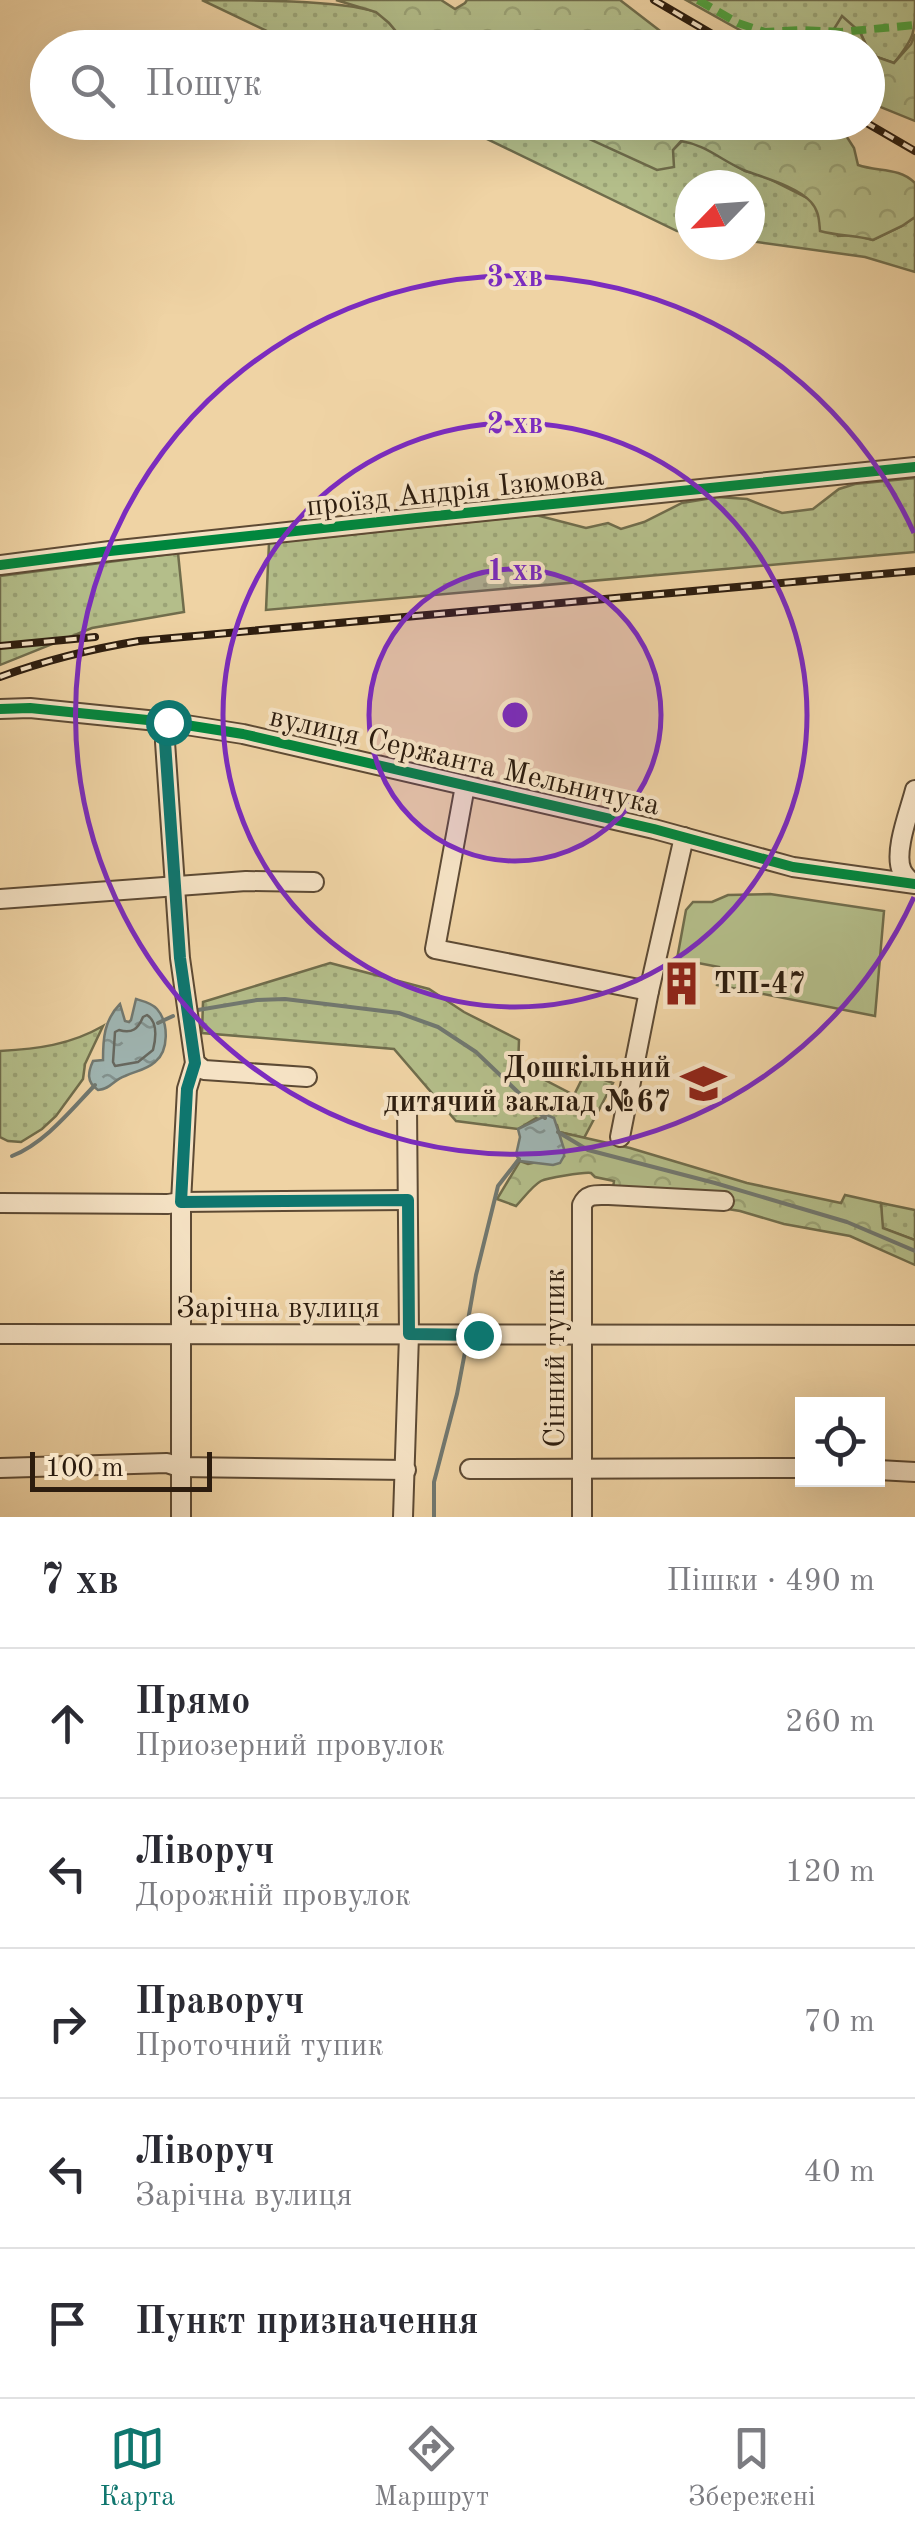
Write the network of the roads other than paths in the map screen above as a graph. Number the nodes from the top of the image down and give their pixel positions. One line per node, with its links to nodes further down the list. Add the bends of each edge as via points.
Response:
1 (915, 467): 2 (street, проїзд Андрія Ізюмова)
2 (0, 565)
3 (0, 709): 4 (street, вулиця Сержанта Мельничука)
4 (168, 722): 5 (street, вулиця Сержанта Мельничука); 10 (street)
5 (465, 786): 7 (street, вулиця Сержанта Мельничука); 12 (street, via 435,949)
6 (915, 790): 9 (street, via 899,860)
7 (684, 837): 9 (street, вулиця Сержанта Мельничука, via 792,868); 12 (street)
8 (314, 882): 10 (street)
9 (914, 884)
10 (176, 886): 11 (street); 13 (street)
11 (0, 899)
12 (648, 992): 16 (street)
13 (195, 1063): 14 (street, via 204,1070); 19 (street, via 187,1089)
14 (308, 1076)
15 (407, 1107): 17 (street)
16 (620, 1137)
17 (408, 1200): 19 (street); 23 (street)
18 (724, 1200): 24 (street, Сінний тупик, via 609,1194 584,1200)
19 (181, 1202): 20 (street); 22 (street)
20 (0, 1203)
21 (0, 1334): 22 (street, Зарічна вулиця)
22 (180, 1334): 23 (street, Зарічна вулиця); 26 (street)
23 (409, 1334): 24 (street, Зарічна вулиця); 30 (street)
24 (582, 1335): 25 (street, Зарічна вулиця); 31 (street, Сінний тупик)
25 (915, 1336)
26 (180, 1467): 27 (street); 30 (street); 34 (street)
27 (0, 1468)
28 (470, 1468): 31 (street)
29 (795, 1468): 31 (street)
30 (406, 1470): 35 (street)
31 (582, 1470): 36 (street, Сінний тупик)
32 (885, 1470): 33 (street)
33 (915, 1472)
34 (181, 1517)
35 (404, 1517)
36 (582, 1517)

